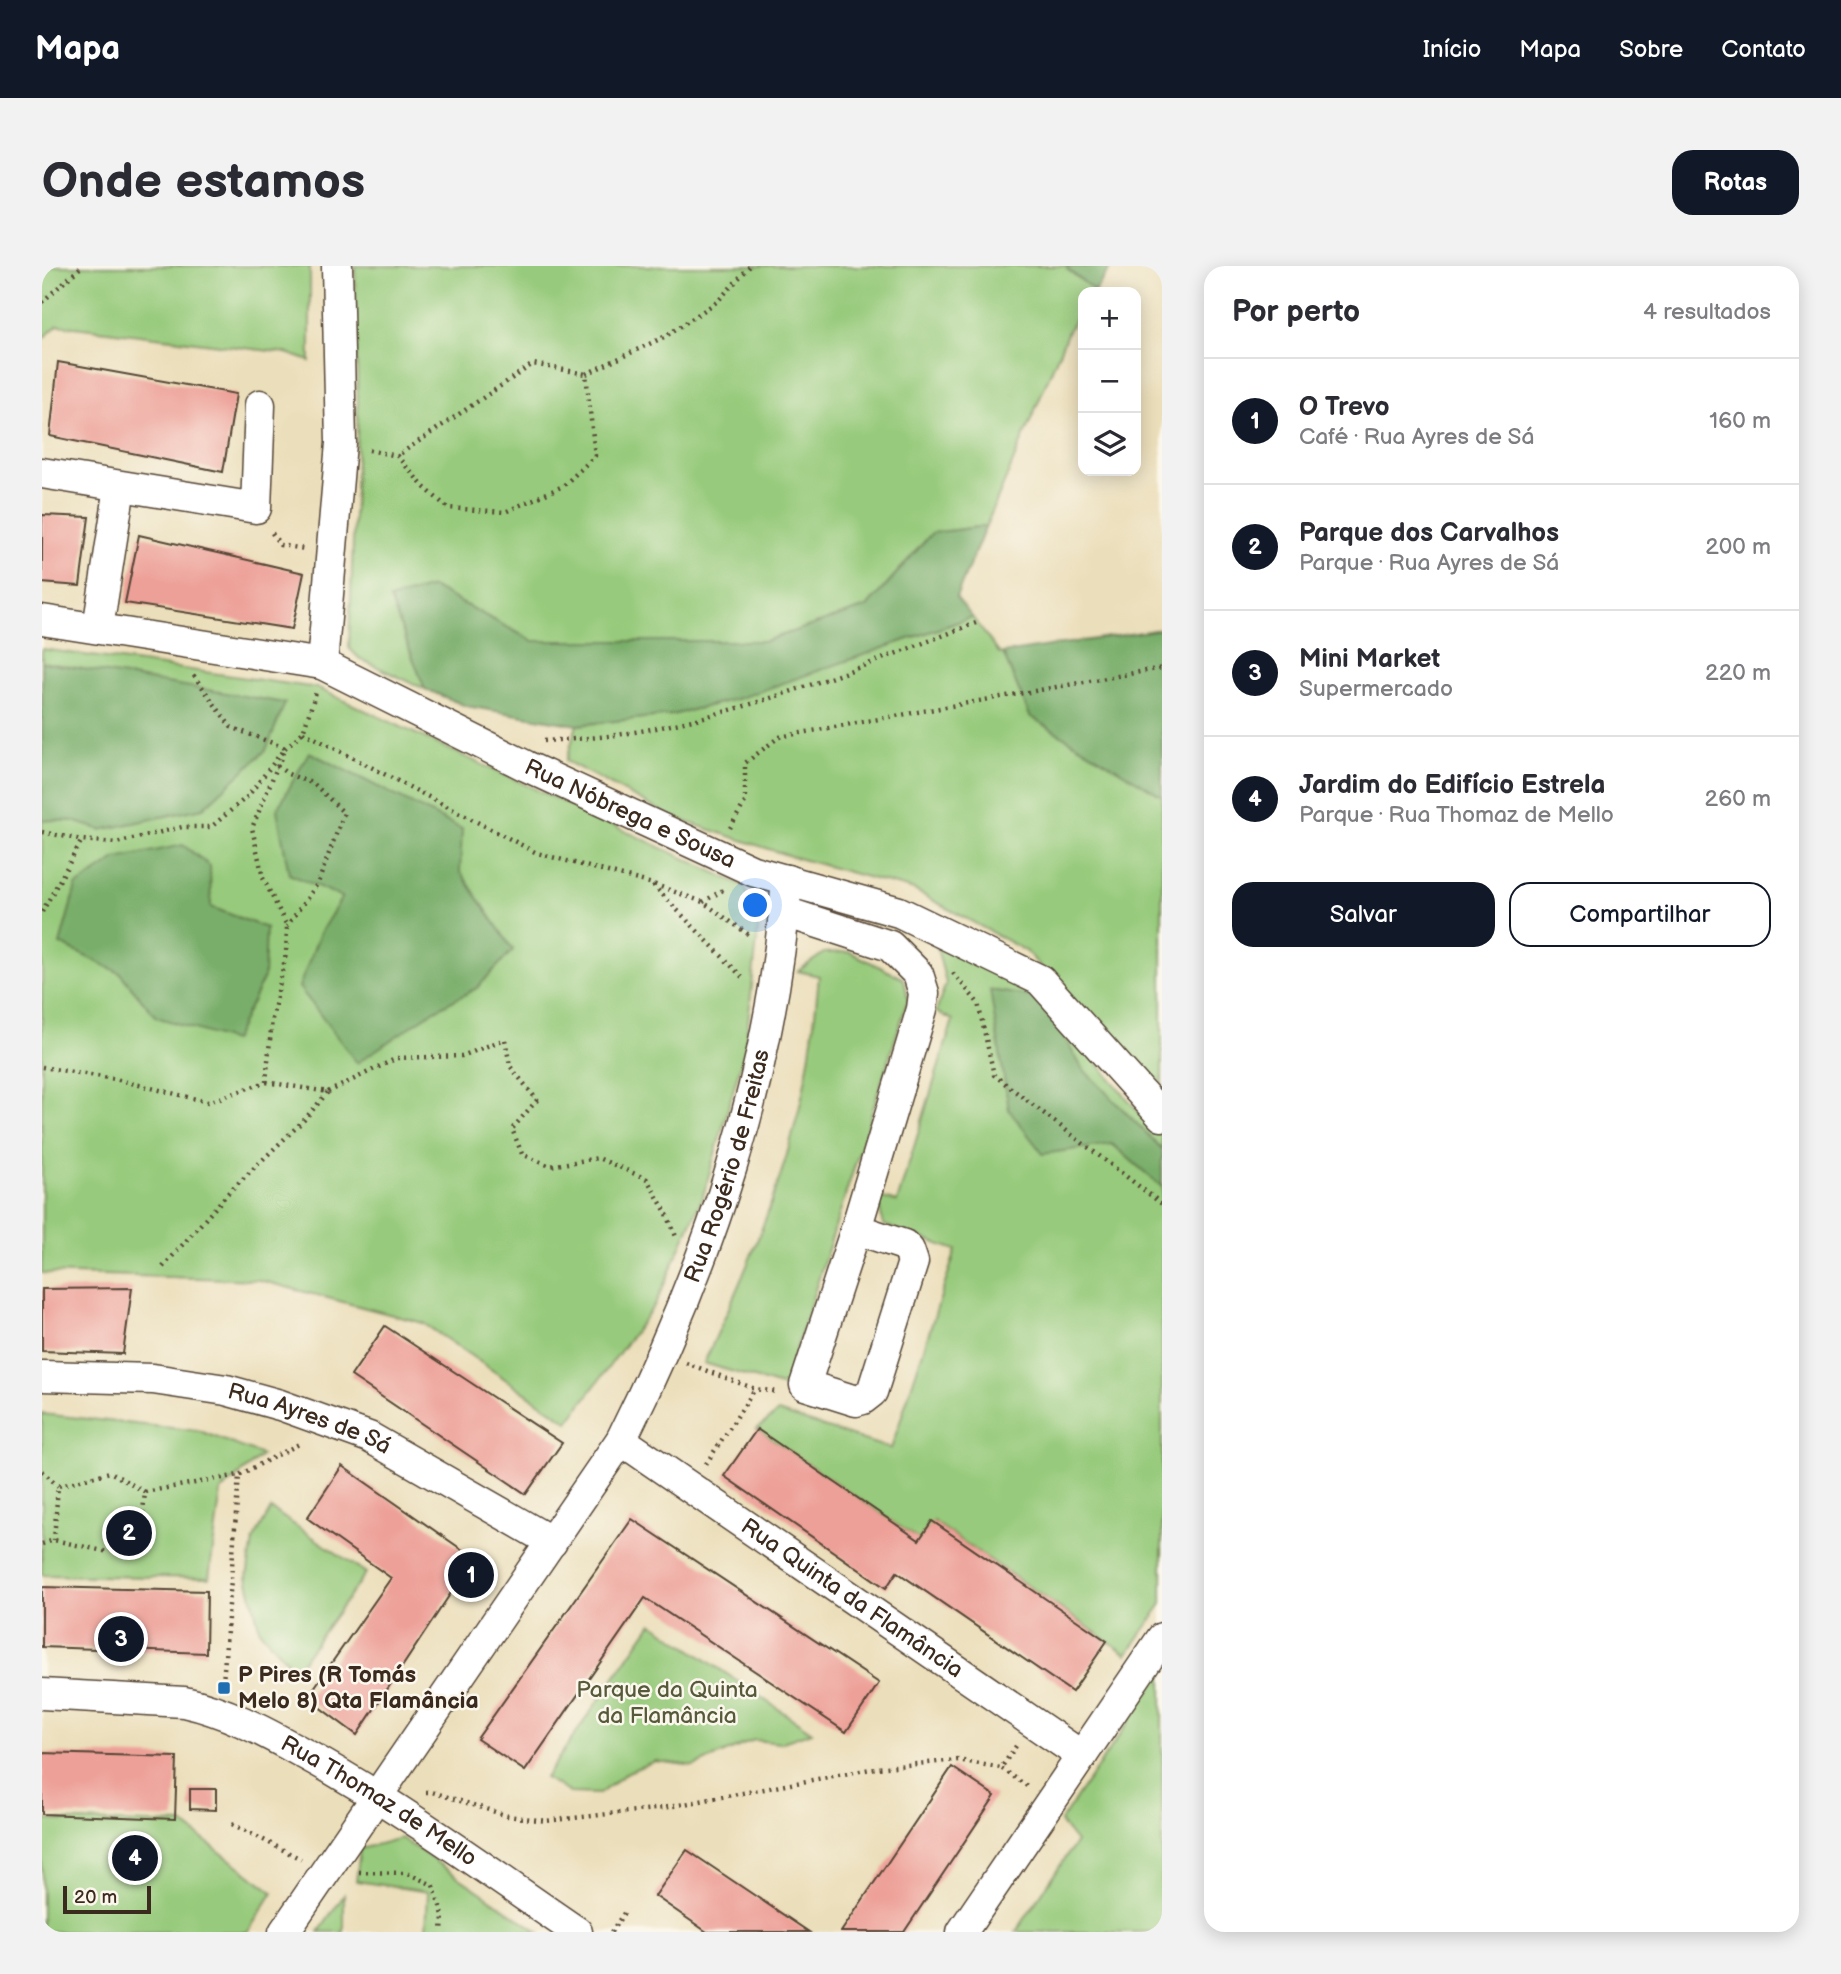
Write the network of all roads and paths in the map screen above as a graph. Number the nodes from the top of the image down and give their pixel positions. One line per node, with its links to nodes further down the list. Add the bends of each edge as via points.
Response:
1 (82, 266): 4 (path)
2 (337, 266): 7 (street)
3 (750, 266): 5 (path, via 718,301 666,336)
4 (42, 302)
5 (586, 374): 8 (path, via 533,364); 8 (path, via 595,456 563,486 505,512 448,508)
6 (260, 405): 10 (street, via 256,509)
7 (341, 443): 8 (path); 16 (street)
8 (397, 456)
9 (42, 473): 10 (street)
10 (120, 487): 13 (street)
11 (42, 620): 13 (street, Rua Nóbrega e Sousa)
12 (976, 623): 18 (path, via 802,689 711,716 628,733)
13 (98, 628): 14 (street, Rua Nóbrega e Sousa)
14 (158, 636): 16 (street, Rua Nóbrega e Sousa); 19 (path, via 186,665 231,727)
15 (1162, 668): 23 (path, via 779,737 745,764 745,802)
16 (319, 676): 17 (path); 23 (street, Rua Nóbrega e Sousa)
17 (303, 732): 19 (path); 25 (path, via 537,853)
18 (538, 742)
19 (285, 748): 20 (path); 22 (path, via 248,796 211,827 182,827 116,843)
20 (277, 766): 28 (path, via 252,828 263,878); 28 (path, via 314,784 344,813 318,883)
21 (42, 832): 22 (path)
22 (82, 840): 26 (path)
23 (715, 853): 24 (street, Rua Nóbrega e Sousa, via 753,871)
24 (787, 880): 27 (street, Rua Rogério de Freitas); 35 (street, Rua Nóbrega e Sousa, via 899,912 1040,979)
25 (653, 884): 29 (path, via 703,902); 31 (path)
26 (42, 912)
27 (785, 912): 30 (street, via 890,946); 40 (street, Rua Rogério de Freitas, via 765,1039 746,1122 717,1217)
28 (287, 926): 33 (path)
29 (754, 939)
30 (920, 979): 36 (path, via 947,965 978,1003 993,1075); 37 (street, via 922,1010)
31 (750, 984)
32 (42, 1067): 33 (path, via 208,1102)
33 (266, 1082): 34 (path)
34 (328, 1092): 38 (path, via 397,1058 462,1056 505,1038 510,1066 537,1100 512,1129 522,1154 550,1166 598,1158 647,1179); 39 (path)
35 (1162, 1116)
36 (1162, 1204)
37 (856, 1229): 37 (street, via 805,1385 856,1401 872,1392 913,1262 901,1244)
38 (680, 1248)
39 (163, 1267)
40 (663, 1354): 43 (street, Rua Rogério de Freitas); 47 (path, via 755,1389)
41 (42, 1376): 42 (street, Rua Ayres de Sá, via 197,1385 261,1399)
42 (338, 1424): 45 (path); 50 (street, Rua Ayres de Sá, via 382,1443)
43 (621, 1440): 47 (street, Rua Quinta da Flamância); 50 (street, Rua Rogério de Freitas)
44 (42, 1471): 46 (path)
45 (239, 1475): 48 (path); 54 (path)
46 (58, 1486): 48 (path, via 110,1472); 49 (path)
47 (691, 1488): 55 (street, Rua Quinta da Flamância)
48 (145, 1492): 49 (path, via 141,1532 108,1552)
49 (54, 1540): 51 (path)
50 (552, 1542): 58 (street, Rua Rogério de Freitas)
51 (42, 1544)
52 (1162, 1639): 56 (street)
53 (42, 1694): 54 (street, Rua Thomaz de Mello, via 174,1701)
54 (220, 1712): 58 (street, Rua Thomaz de Mello, via 261,1730)
55 (1032, 1722): 56 (street, Rua Quinta da Flamância); 57 (path)
56 (1082, 1756): 59 (street)
57 (1001, 1768): 58 (path, via 958,1760 876,1768 663,1808 546,1821 508,1816 432,1792); 59 (path)
58 (376, 1796): 61 (street, Rua Rogério de Freitas); 65 (street, Rua Thomaz de Mello)
59 (1050, 1802): 67 (street)
60 (232, 1824): 61 (path)
61 (326, 1872): 63 (street, Rua Rogério de Freitas); 64 (path, via 407,1873 433,1885 443,1915)
62 (624, 1913): 66 (path)
63 (284, 1932)
64 (442, 1932)
65 (577, 1932)
66 (611, 1932)
67 (962, 1932)

